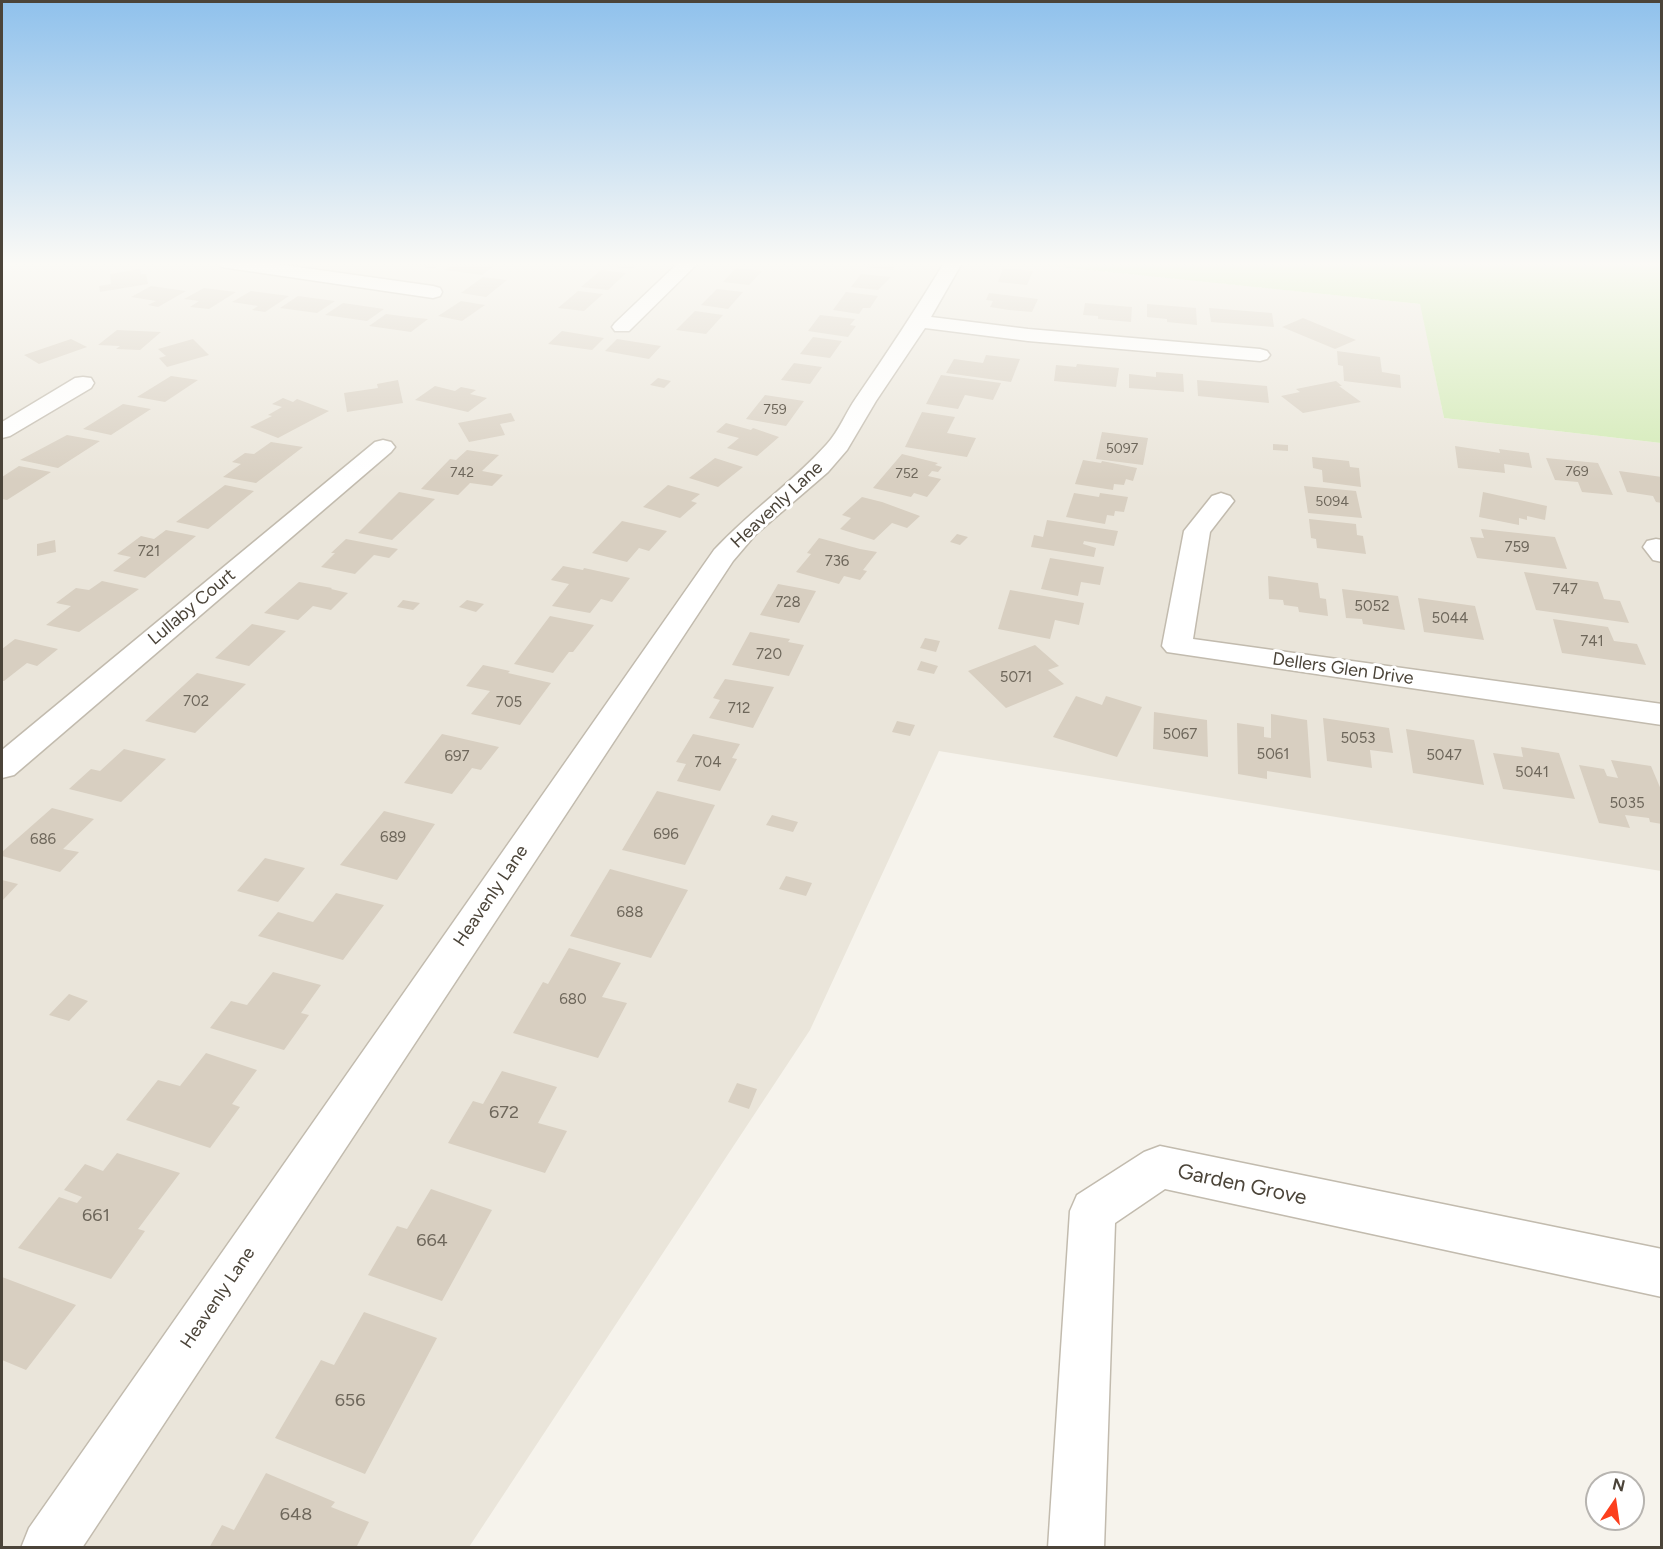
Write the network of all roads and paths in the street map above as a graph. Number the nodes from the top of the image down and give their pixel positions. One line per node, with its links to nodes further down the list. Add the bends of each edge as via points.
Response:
1 (910, 335): 11 (street, Heavenly Lane, via 839,445 723,556)
2 (1031, 335): 3 (street)
3 (1260, 355)
4 (83, 383): 5 (street)
5 (2, 431)
6 (383, 447): 9 (street, Lullaby Court)
7 (1221, 501): 8 (street, Dellers Glen Drive, via 1197,531 1177,646)
8 (1662, 715)
9 (2, 767)
10 (1662, 1273): 12 (street, Garden Grove, via 1160,1167 1093,1211)
11 (49, 1548)
12 (1076, 1548)

